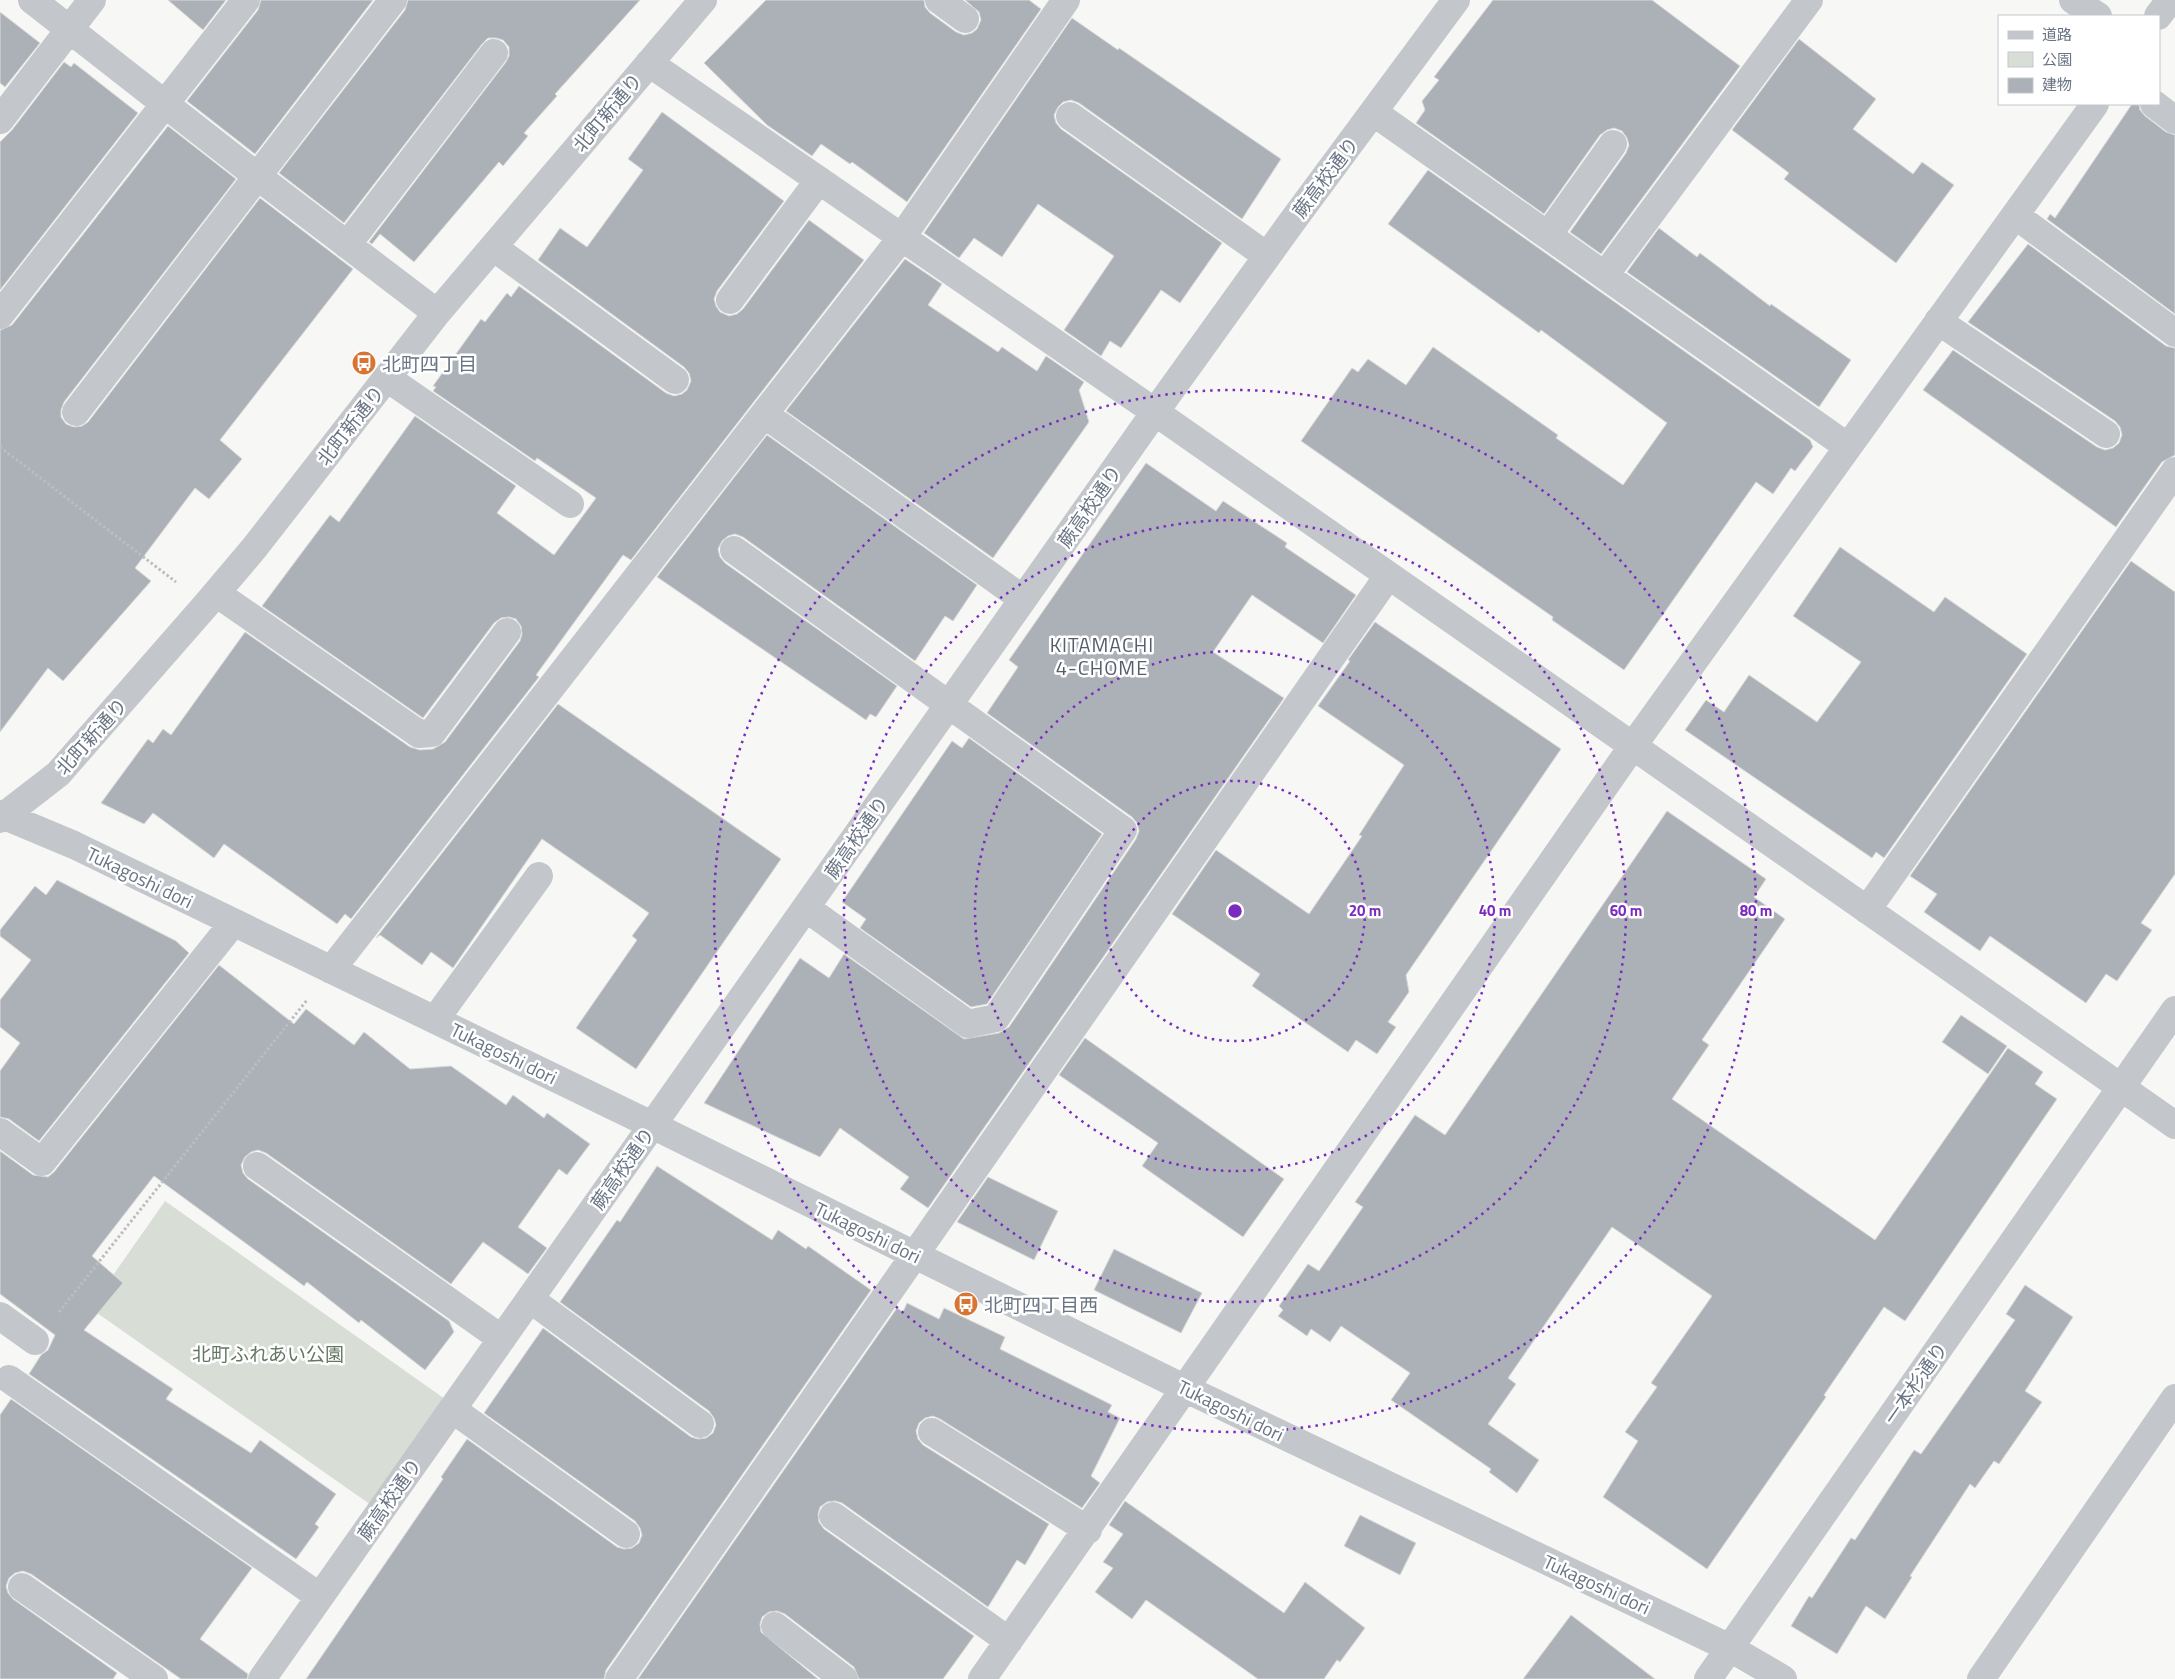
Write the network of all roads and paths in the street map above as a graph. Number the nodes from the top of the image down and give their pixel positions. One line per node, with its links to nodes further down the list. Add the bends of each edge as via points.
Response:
1 (32, 0): 15 (street)
2 (92, 0): 15 (street)
3 (246, 0): 18 (street)
4 (392, 0): 26 (street)
5 (703, 0): 17 (street, 北町新通り)
6 (939, 0): 14 (street)
7 (1066, 0): 30 (street)
8 (1456, 0): 21 (street, 蕨高校通り)
9 (1809, 0): 34 (street)
10 (2073, 0): 12 (street)
11 (2170, 0): 13 (street)
12 (2096, 15)
13 (2159, 15)
14 (965, 19)
15 (70, 29): 18 (street); 23 (street)
16 (494, 53): 31 (street)
17 (649, 63): 27 (street); 32 (street, 北町新通り)
18 (164, 104): 26 (street); 37 (street)
19 (2094, 105): 28 (street)
20 (2155, 105): 24 (street)
21 (1373, 112): 29 (street); 33 (street, 蕨高校通り)
22 (1070, 116): 33 (street)
23 (0, 120)
24 (2175, 120)
25 (1613, 144): 29 (street)
26 (257, 176): 31 (street); 42 (street)
27 (818, 180): 30 (street); 35 (street)
28 (2015, 215): 38 (street); 39 (street)
29 (1548, 235): 34 (street)
30 (902, 237): 43 (street); 44 (street)
31 (347, 245): 36 (street)
32 (493, 247): 36 (street, 北町新通り); 41 (street)
33 (1268, 256): 43 (street, 蕨高校通り)
34 (1605, 275): 47 (street)
35 (730, 300)
36 (437, 313): 40 (street, 北町新通り)
37 (0, 315)
38 (1938, 321): 45 (street); 47 (street)
39 (2175, 333)
40 (387, 378): 49 (street); 52 (street, 北町新通り, via 255,548)
41 (675, 380)
42 (76, 412)
43 (1156, 412): 51 (street); 53 (street, 蕨高校通り)
44 (764, 414): 53 (street); 62 (street)
45 (2106, 434)
46 (0, 447): 52 (path)
47 (1848, 447): 56 (street)
48 (2175, 471): 60 (street)
49 (570, 504)
50 (734, 550): 55 (street)
51 (1388, 576): 56 (street); 70 (street)
52 (211, 599): 54 (street, via 419,734 432,733); 57 (street, 北町新通り, via 58,774)
53 (1023, 599): 55 (street, 蕨高校通り)
54 (507, 632)
55 (948, 706): 59 (street, 蕨高校通り); 59 (street, via 1123,830 996,1018 968,1024)
56 (1632, 747): 60 (street); 76 (street)
57 (2, 816): 61 (street, Tukagoshi dori, via 74,845)
58 (540, 876): 64 (street)
59 (806, 908): 66 (street, 蕨高校通り)
60 (1866, 910): 65 (street)
61 (233, 923): 62 (street, Tukagoshi dori); 68 (street, via 42,1162)
62 (331, 970): 64 (street, Tukagoshi dori); 74 (path)
63 (2175, 1010): 65 (street, 一本杉通り)
64 (435, 1020): 66 (street, Tukagoshi dori)
65 (2122, 1087): 67 (street); 88 (street, 一本杉通り)
66 (652, 1125): 70 (street, Tukagoshi dori); 71 (street, 蕨高校通り)
67 (2175, 1125)
68 (0, 1132)
69 (257, 1166): 73 (street)
70 (915, 1255): 76 (street, Tukagoshi dori); 91 (street)
71 (530, 1299): 73 (street, 蕨高校通り); 79 (street)
72 (0, 1316): 74 (street)
73 (502, 1339): 78 (street, 蕨高校通り)
74 (36, 1341)
75 (9, 1379): 85 (street)
76 (1186, 1389): 82 (street); 88 (street, Tukagoshi dori)
77 (2175, 1398): 96 (street)
78 (452, 1409): 83 (street); 85 (street, 蕨高校通り)
79 (700, 1424)
80 (932, 1432): 82 (street)
81 (833, 1516): 87 (street)
82 (1088, 1530): 87 (street)
83 (626, 1534)
84 (22, 1587): 90 (street)
85 (320, 1597): 89 (street, 蕨高校通り)
86 (775, 1626): 92 (street)
87 (1009, 1641): 93 (street)
88 (1730, 1648): 94 (street, 一本杉通り); 95 (street, Tukagoshi dori)
89 (266, 1678)
90 (154, 1679)
91 (619, 1679)
92 (844, 1679)
93 (982, 1679)
94 (1708, 1679)
95 (1783, 1679)
96 (1981, 1679)

